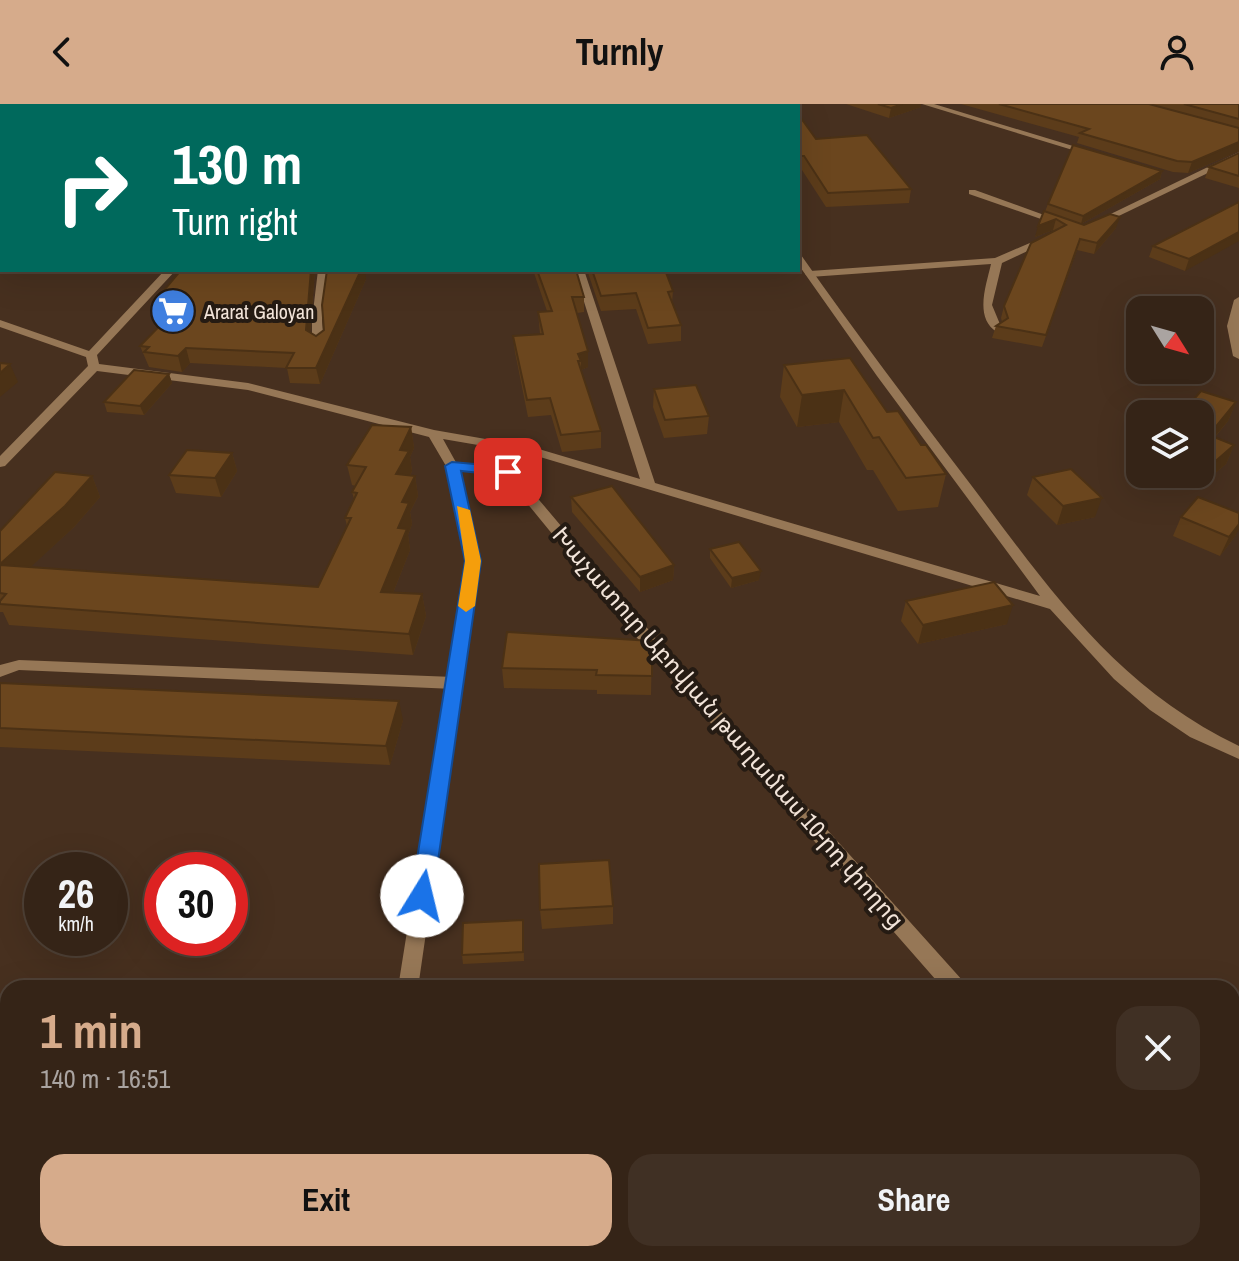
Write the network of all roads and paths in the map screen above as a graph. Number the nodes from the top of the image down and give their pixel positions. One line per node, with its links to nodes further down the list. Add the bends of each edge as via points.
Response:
1 (926, 104): 3 (street)
2 (1239, 155): 5 (street)
3 (1109, 158)
4 (1170, 176): 5 (street)
5 (1186, 181): 8 (street)
6 (972, 192): 7 (street)
7 (1068, 226)
8 (1082, 230)
9 (1055, 235): 11 (street)
10 (800, 260): 15 (street)
11 (997, 261): 15 (street); 18 (street, via 987,305)
12 (169, 272): 21 (street)
13 (323, 272): 19 (street)
14 (580, 272): 25 (street)
15 (810, 274): 26 (street)
16 (1239, 300): 20 (street, via 1232,326)
17 (0, 323): 21 (street)
18 (997, 329)
19 (318, 345)
20 (1239, 356)
21 (92, 361): 22 (street, via 248,387); 23 (street)
22 (434, 434): 24 (street); 25 (street, via 532,451)
23 (0, 463)
24 (452, 466): 28 (street, via 473,561); 31 (street, Խաչատուր Աբովյան թաղամաս 10-րդ փողոց, via 508,472 658,652)
25 (649, 486): 26 (street)
26 (1054, 605): 29 (street, via 1132,689)
27 (0, 671): 28 (street, via 19,665)
28 (454, 683): 30 (street)
29 (1239, 753)
30 (409, 980)
31 (949, 980)

